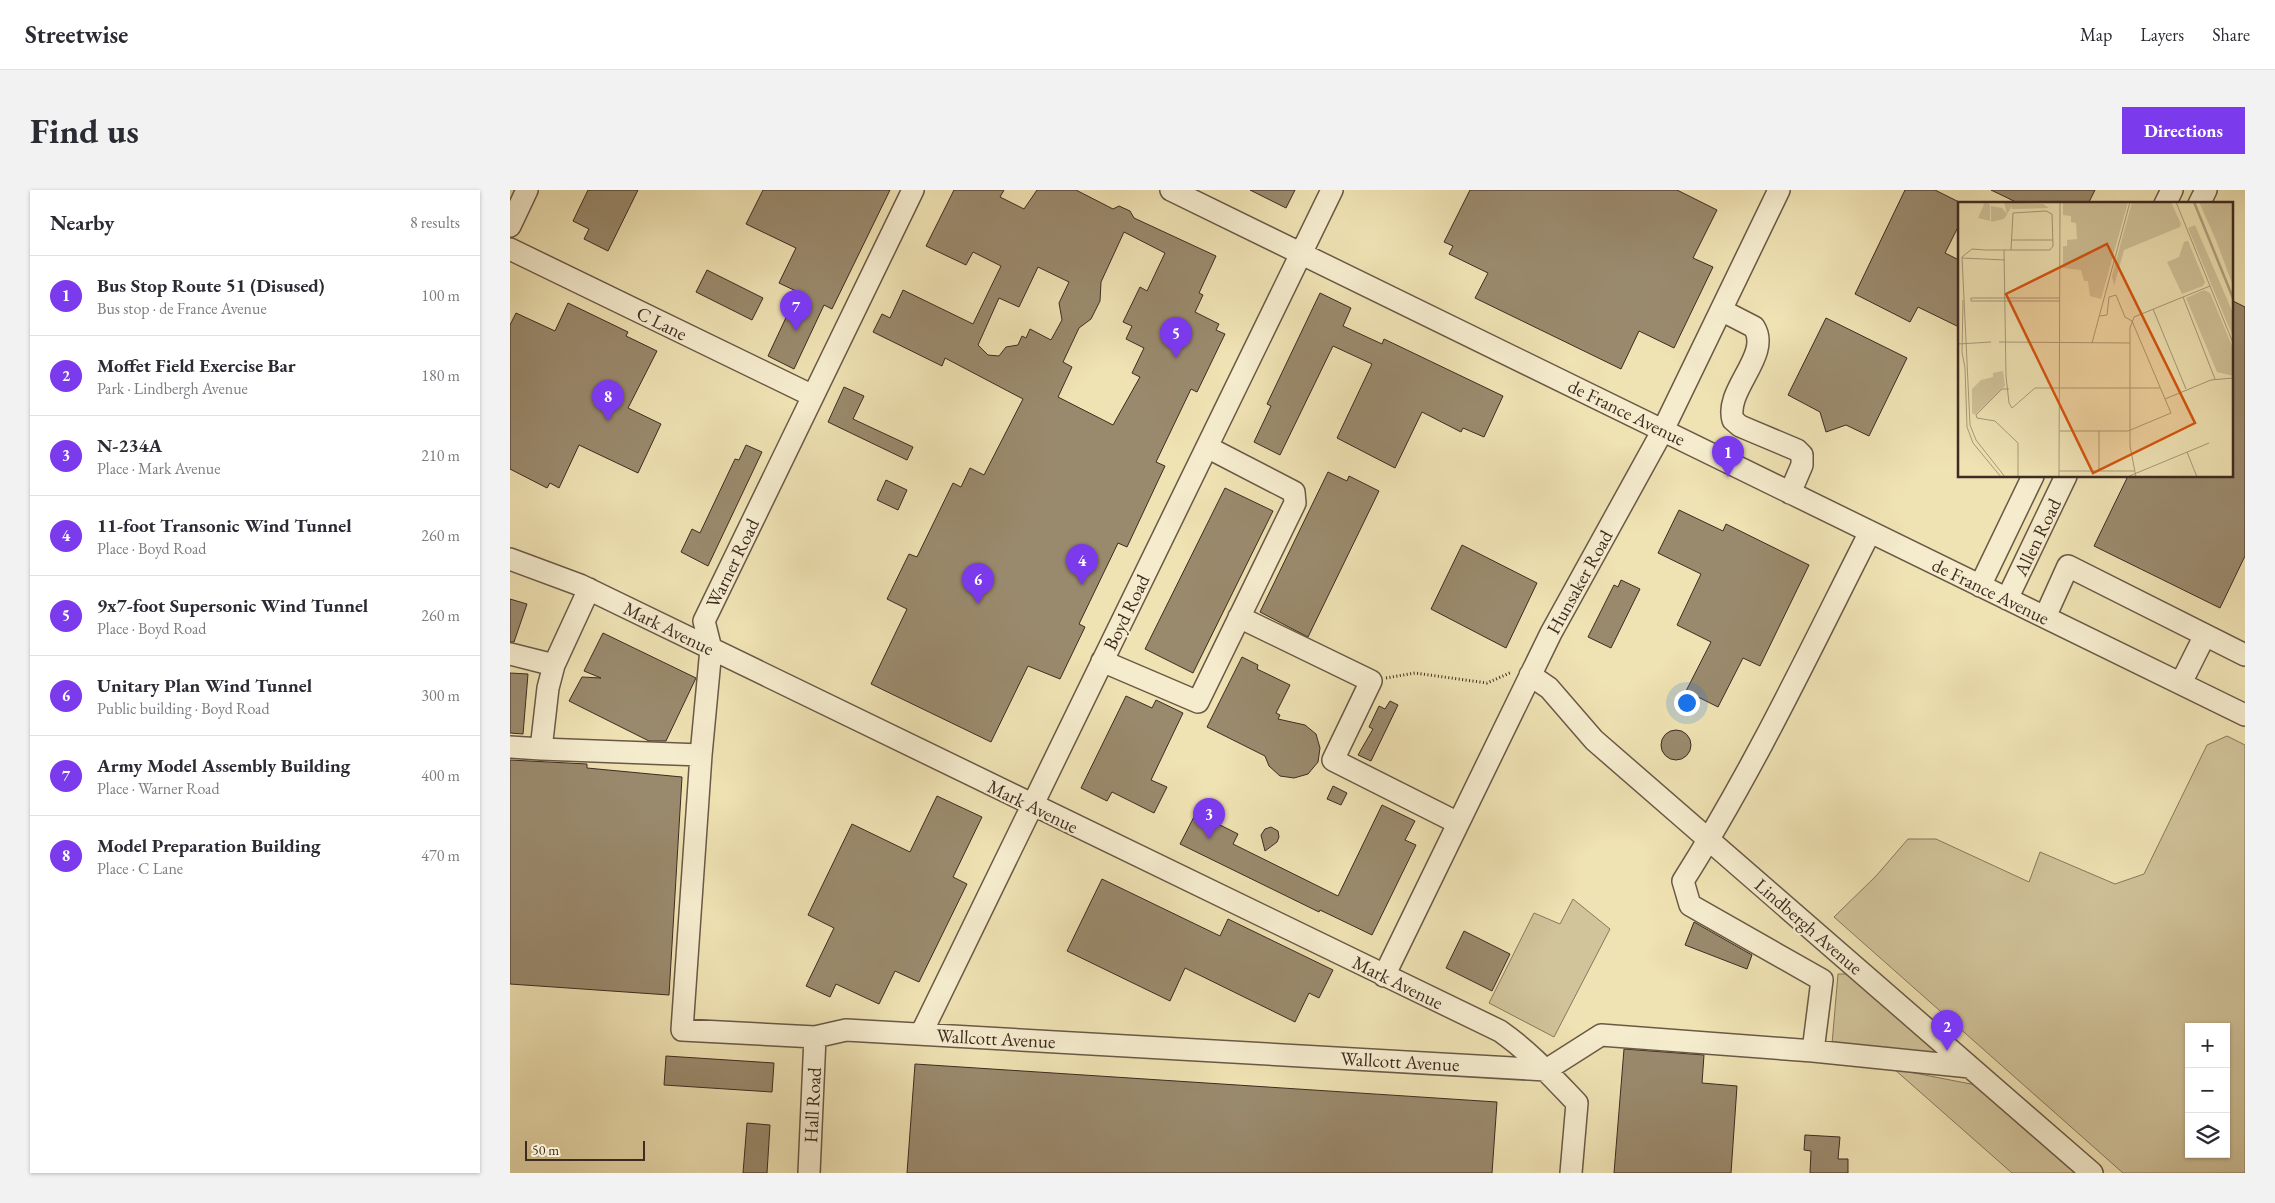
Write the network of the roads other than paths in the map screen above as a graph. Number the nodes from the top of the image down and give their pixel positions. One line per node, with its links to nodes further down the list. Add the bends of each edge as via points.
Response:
1 (913, 190): 14 (street, Warner Road)
2 (1171, 190): 12 (street, de France Avenue)
3 (1332, 190): 12 (street, Boyd Road)
4 (1779, 190): 13 (street, Hunsaker Road)
5 (2172, 190): 8 (street)
6 (2206, 190): 9 (street)
7 (520, 196): 10 (street)
8 (2166, 202)
9 (2200, 202)
10 (510, 226)
11 (510, 250): 14 (street, C Lane)
12 (1301, 253): 15 (street, de France Avenue); 16 (street, Boyd Road)
13 (1721, 310): 15 (street, Hunsaker Road); 19 (street, via 1754,327 1758,339 1751,365 1732,404 1733,420 1802,455 1802,465)
14 (813, 396): 28 (street, Warner Road, via 704,621)
15 (1662, 430): 19 (street, de France Avenue); 33 (street, Hunsaker Road)
16 (1207, 447): 25 (street, via 1294,492 1295,502); 31 (street, Boyd Road)
17 (2032, 478): 22 (street, Allen Road)
18 (2065, 478): 24 (street, Allen Road)
19 (1790, 493): 20 (street, de France Avenue)
20 (1870, 532): 22 (street, de France Avenue); 41 (street, via 1768,734)
21 (510, 559): 23 (street, Mark Avenue)
22 (1980, 586): 24 (street, de France Avenue)
23 (588, 589): 28 (street, Mark Avenue); 32 (street)
24 (2007, 599): 26 (street, de France Avenue)
25 (1239, 617): 31 (street, via 1198,702); 40 (street, via 1371,681 1333,760)
26 (2045, 618): 27 (street, via 2068,566); 34 (street, de France Avenue)
27 (2205, 635): 30 (street); 34 (street)
28 (711, 649): 38 (street, Warner Road); 39 (street, Mark Avenue)
29 (510, 654): 32 (street)
30 (2245, 655)
31 (1102, 661): 39 (street, Boyd Road)
32 (554, 665): 37 (street)
33 (1530, 675): 40 (street, Hunsaker Road); 41 (street, Lindbergh Avenue, via 1548,688 1594,740)
34 (2181, 684): 35 (street, de France Avenue)
35 (2245, 715)
36 (510, 747): 37 (street)
37 (541, 749): 38 (street)
38 (701, 755): 45 (street, Warner Road)
39 (1032, 806): 43 (street, Mark Avenue); 46 (street, Boyd Road)
40 (1458, 824): 43 (street, Hunsaker Road)
41 (1709, 840): 42 (street, Lindbergh Avenue); 44 (street, via 1682,881 1690,905)
42 (1829, 944): 44 (street); 49 (street, Lindbergh Avenue)
43 (1384, 976): 50 (street, Mark Avenue, via 1500,1032 1521,1046)
44 (1822, 980): 48 (street)
45 (682, 1030): 47 (street, Wallcott Avenue)
46 (921, 1034): 47 (street, Wallcott Avenue, via 846,1030); 50 (street, Wallcott Avenue)
47 (815, 1037): 51 (street, Hall Road)
48 (1813, 1051): 49 (street); 50 (street, via 1601,1036)
49 (1970, 1068): 53 (street, Lindbergh Avenue)
50 (1546, 1070): 52 (street, Mark Avenue, via 1577,1103)
51 (809, 1173)
52 (1571, 1173)
53 (2092, 1173)

